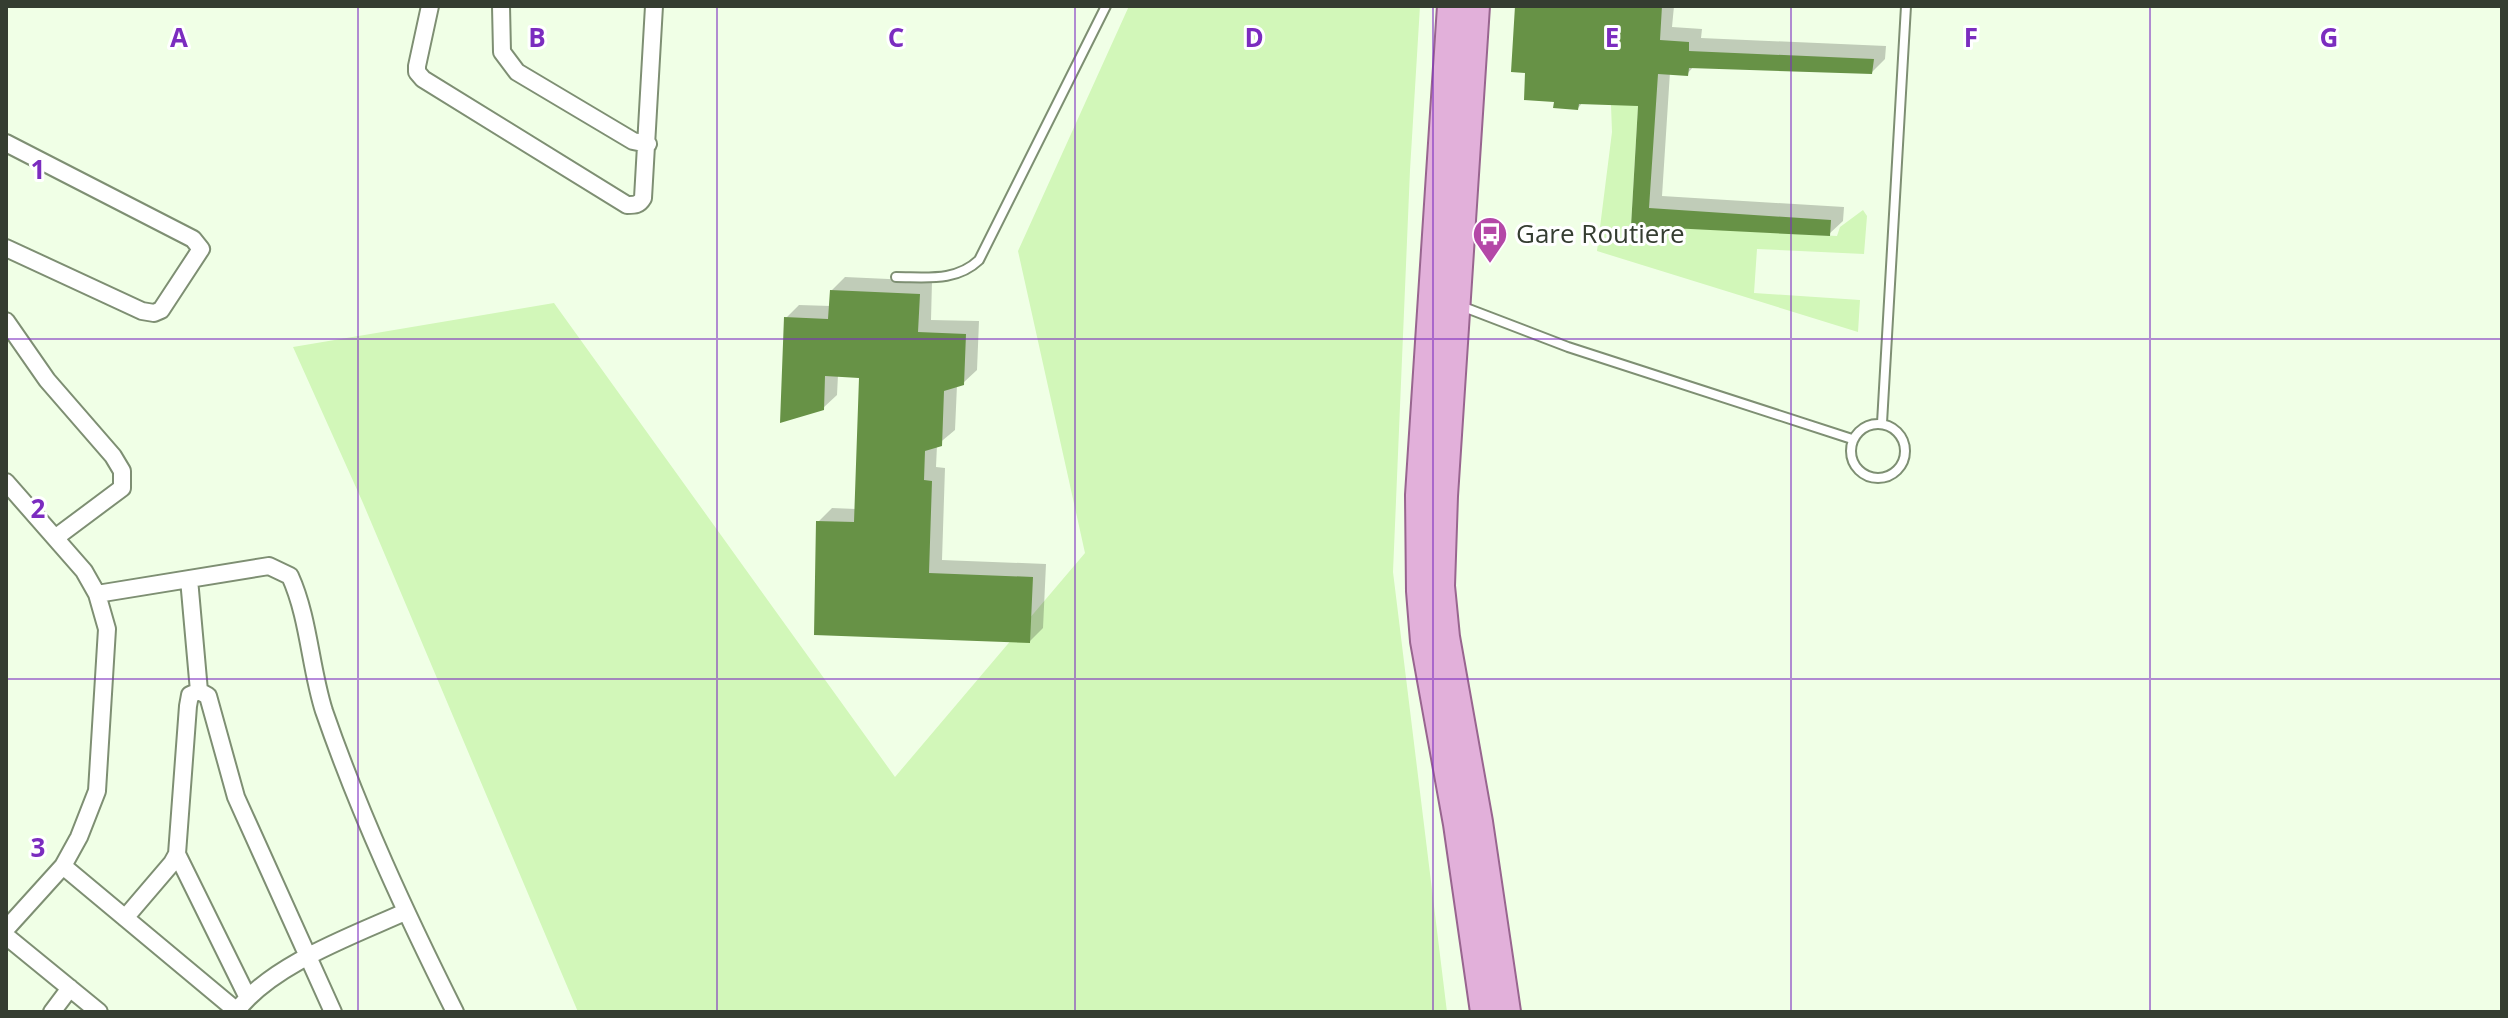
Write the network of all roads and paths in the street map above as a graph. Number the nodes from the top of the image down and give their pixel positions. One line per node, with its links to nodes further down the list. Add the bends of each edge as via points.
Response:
1 (430, 6): 9 (street, via 417,66 423,79 627,205 643,198)
2 (501, 6): 9 (street, via 502,52 517,72 633,141)
3 (654, 6): 9 (street)
4 (1106, 6): 11 (lane, via 979,260 962,274)
5 (1451, 6): 35 (main road, via 1419,495 1420,591)
6 (1476, 6): 12 (main road)
7 (1906, 6): 14 (lane)
8 (6, 143): 10 (street, via 193,239 201,249 154,313)
9 (648, 144)
10 (6, 248)
11 (896, 277)
12 (1456, 304): 15 (lane, via 1568,347); 36 (main road, via 1441,586)
13 (6, 321): 17 (street, via 122,471 122,488)
14 (1882, 423): 15 (lane, via 1863,427); 15 (lane, via 1898,431 1905,448 1901,465 1887,477 1860,472 1851,457)
15 (1852, 439)
16 (6, 482): 17 (street)
17 (55, 538): 19 (street)
18 (189, 579): 19 (street); 20 (street); 23 (street, via 269,566 290,576 300,597 315,683 339,754)
19 (97, 594): 22 (street, via 107,629 97,791)
20 (199, 691): 21 (street, via 190,695 188,706); 27 (street, via 208,696 236,797)
21 (177, 854): 24 (street); 29 (street)
22 (63, 866): 24 (street); 25 (street)
23 (405, 912): 27 (street); 34 (street)
24 (125, 918): 32 (street)
25 (6, 929)
26 (6, 936): 28 (street)
27 (308, 956): 29 (street); 33 (street)
28 (70, 988): 30 (street); 31 (street)
29 (247, 996): 32 (street)
30 (52, 1012)
31 (99, 1012)
32 (237, 1012)
33 (333, 1012)
34 (455, 1012)
35 (1484, 1012)
36 (1507, 1012)

